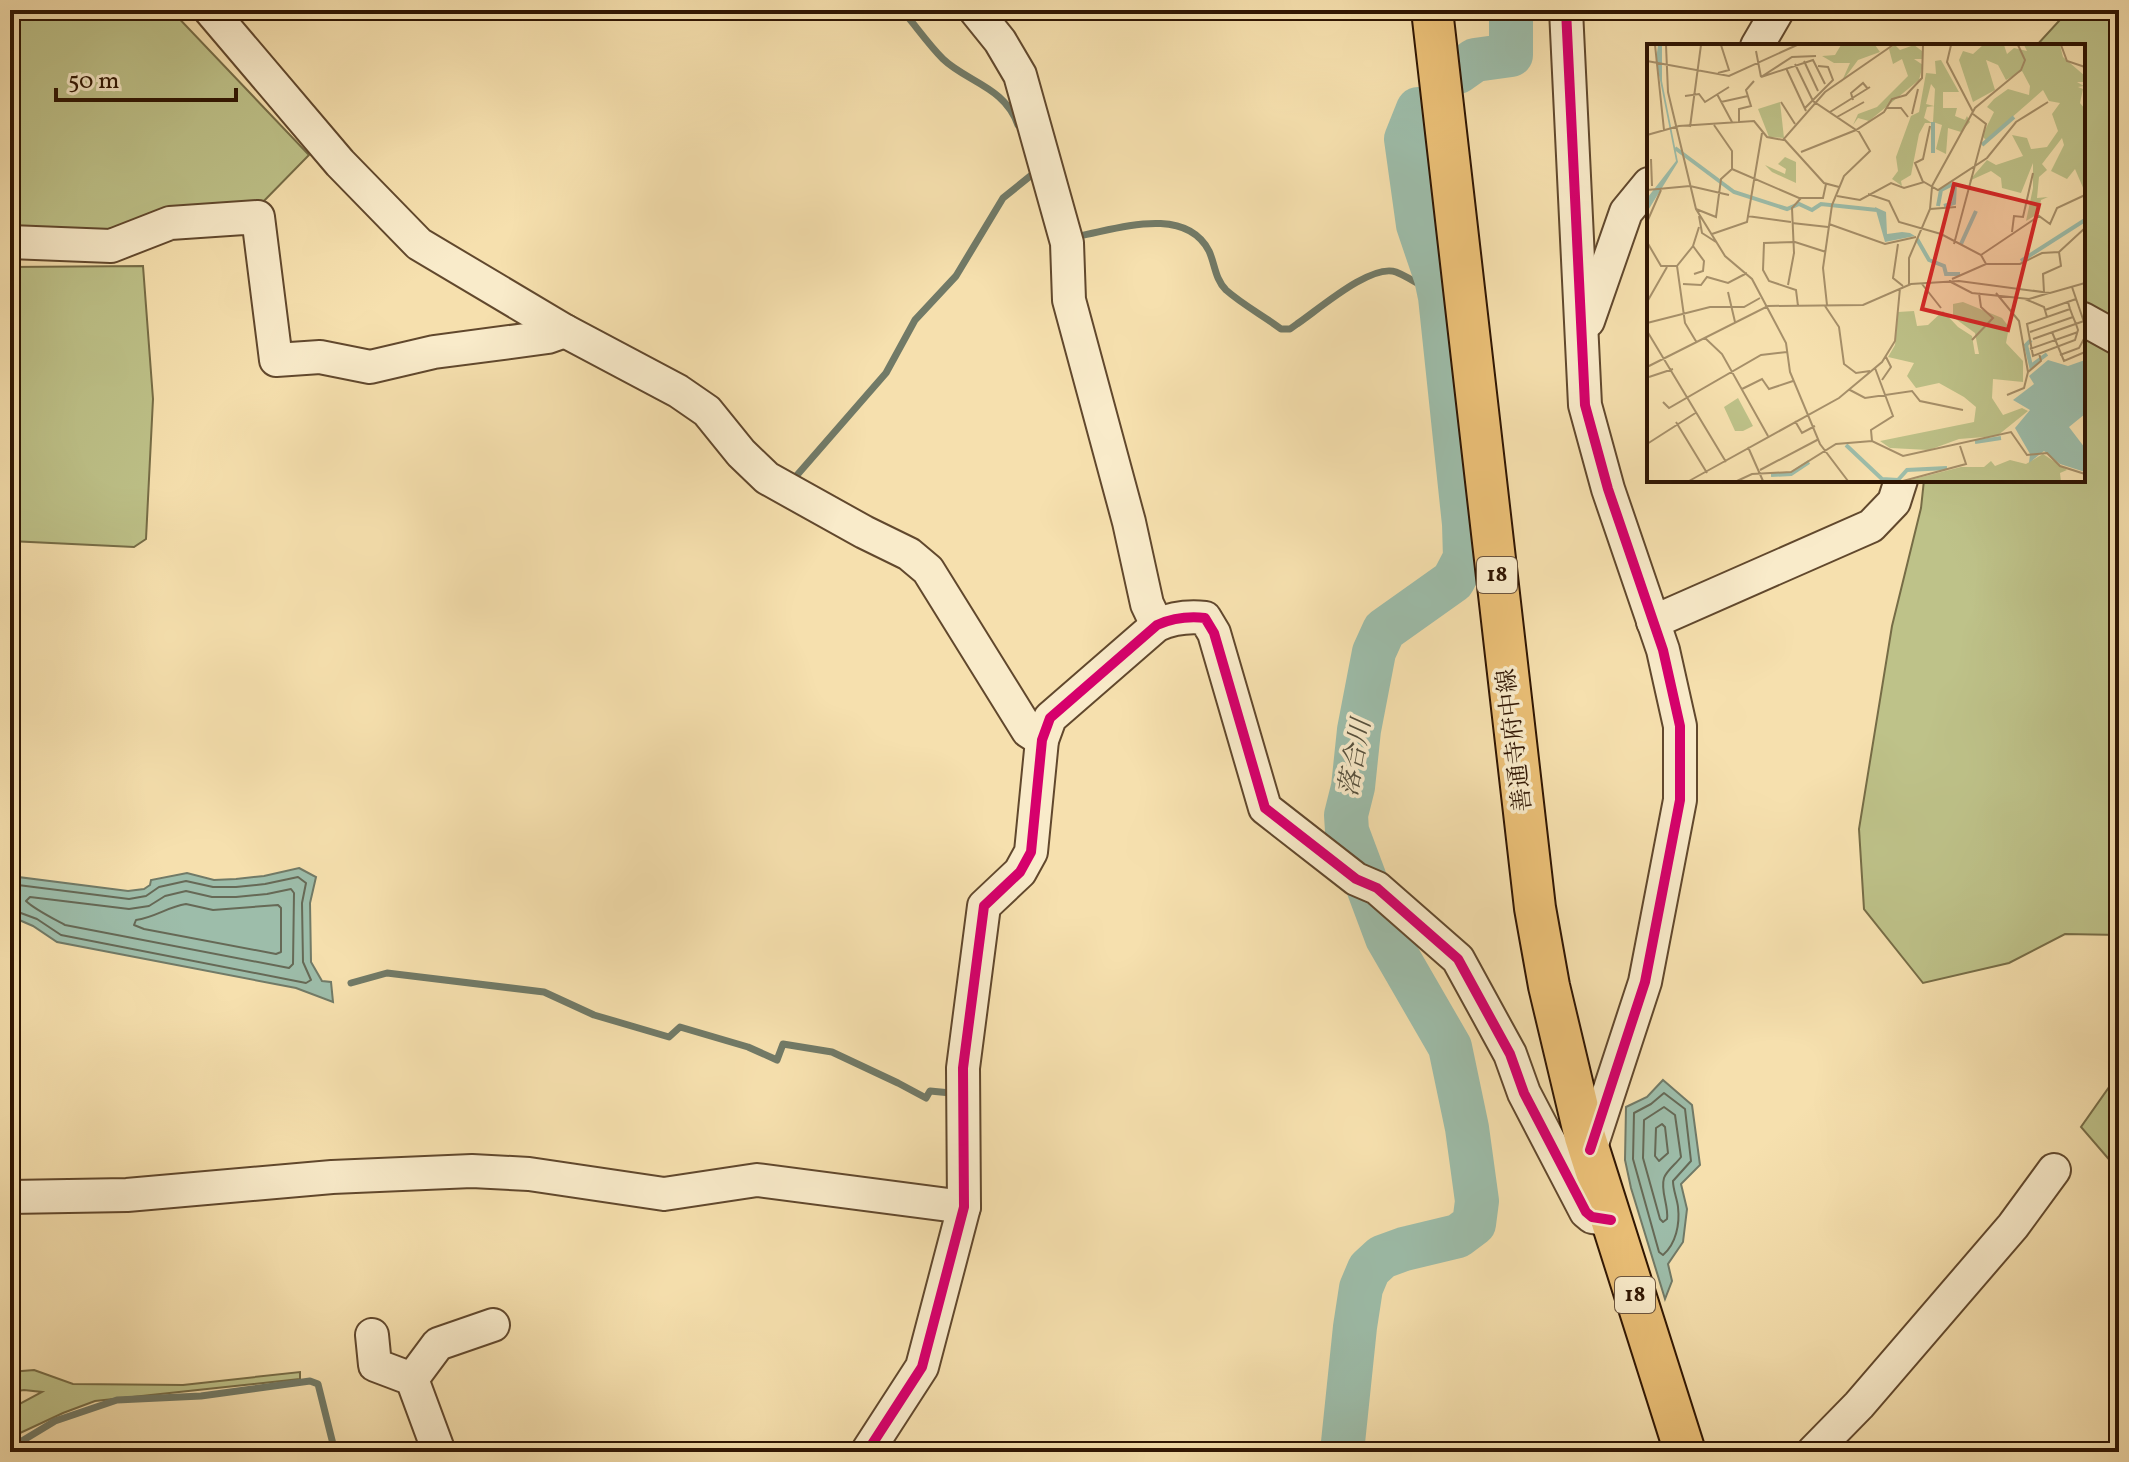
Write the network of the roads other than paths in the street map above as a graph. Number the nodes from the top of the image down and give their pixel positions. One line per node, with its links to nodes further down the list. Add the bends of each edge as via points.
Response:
1 (210, 10): 10 (street, via 340,163 419,244)
2 (975, 10): 15 (street, via 1020,75 1067,243 1069,300 1147,604)
3 (1432, 10): 17 (main road, 善通寺府中線 / 18, via 1535,908)
4 (1566, 10): 12 (street)
5 (1778, 10): 6 (street)
6 (1758, 44)
7 (1647, 186): 12 (street, via 1626,212)
8 (10, 242): 10 (street, via 111,246 170,223 258,217 276,360 320,357 370,367)
9 (2085, 320): 11 (street)
10 (565, 331): 16 (street, via 678,391 707,411 767,478 909,554 928,570 1028,731)
11 (2119, 339)
12 (1582, 340): 14 (street, via 1585,405)
13 (1900, 482): 14 (street, via 1894,502 1871,526)
14 (1653, 622): 17 (street, via 1680,726 1680,800 1645,982)
15 (1157, 625): 16 (street, via 1050,718); 21 (street, via 1173,618 1205,618 1214,633 1265,808 1458,959 1586,1212)
16 (1042, 740): 20 (street, via 1031,852 1020,872 984,906 963,1068)
17 (1581, 1141): 21 (main road, 善通寺府中線 / 18)
18 (2054, 1170): 28 (street, via 2013,1226)
19 (10, 1197): 20 (street, via 127,1195 472,1171 664,1194 757,1180)
20 (964, 1207): 26 (street, via 922,1367)
21 (1611, 1220): 27 (main road, 善通寺府中線 / 18)
22 (493, 1325): 24 (street, via 438,1344)
23 (372, 1335): 24 (street, via 375,1365)
24 (412, 1379): 25 (street)
25 (439, 1452)
26 (867, 1452)
27 (1685, 1452)
28 (1813, 1452)

